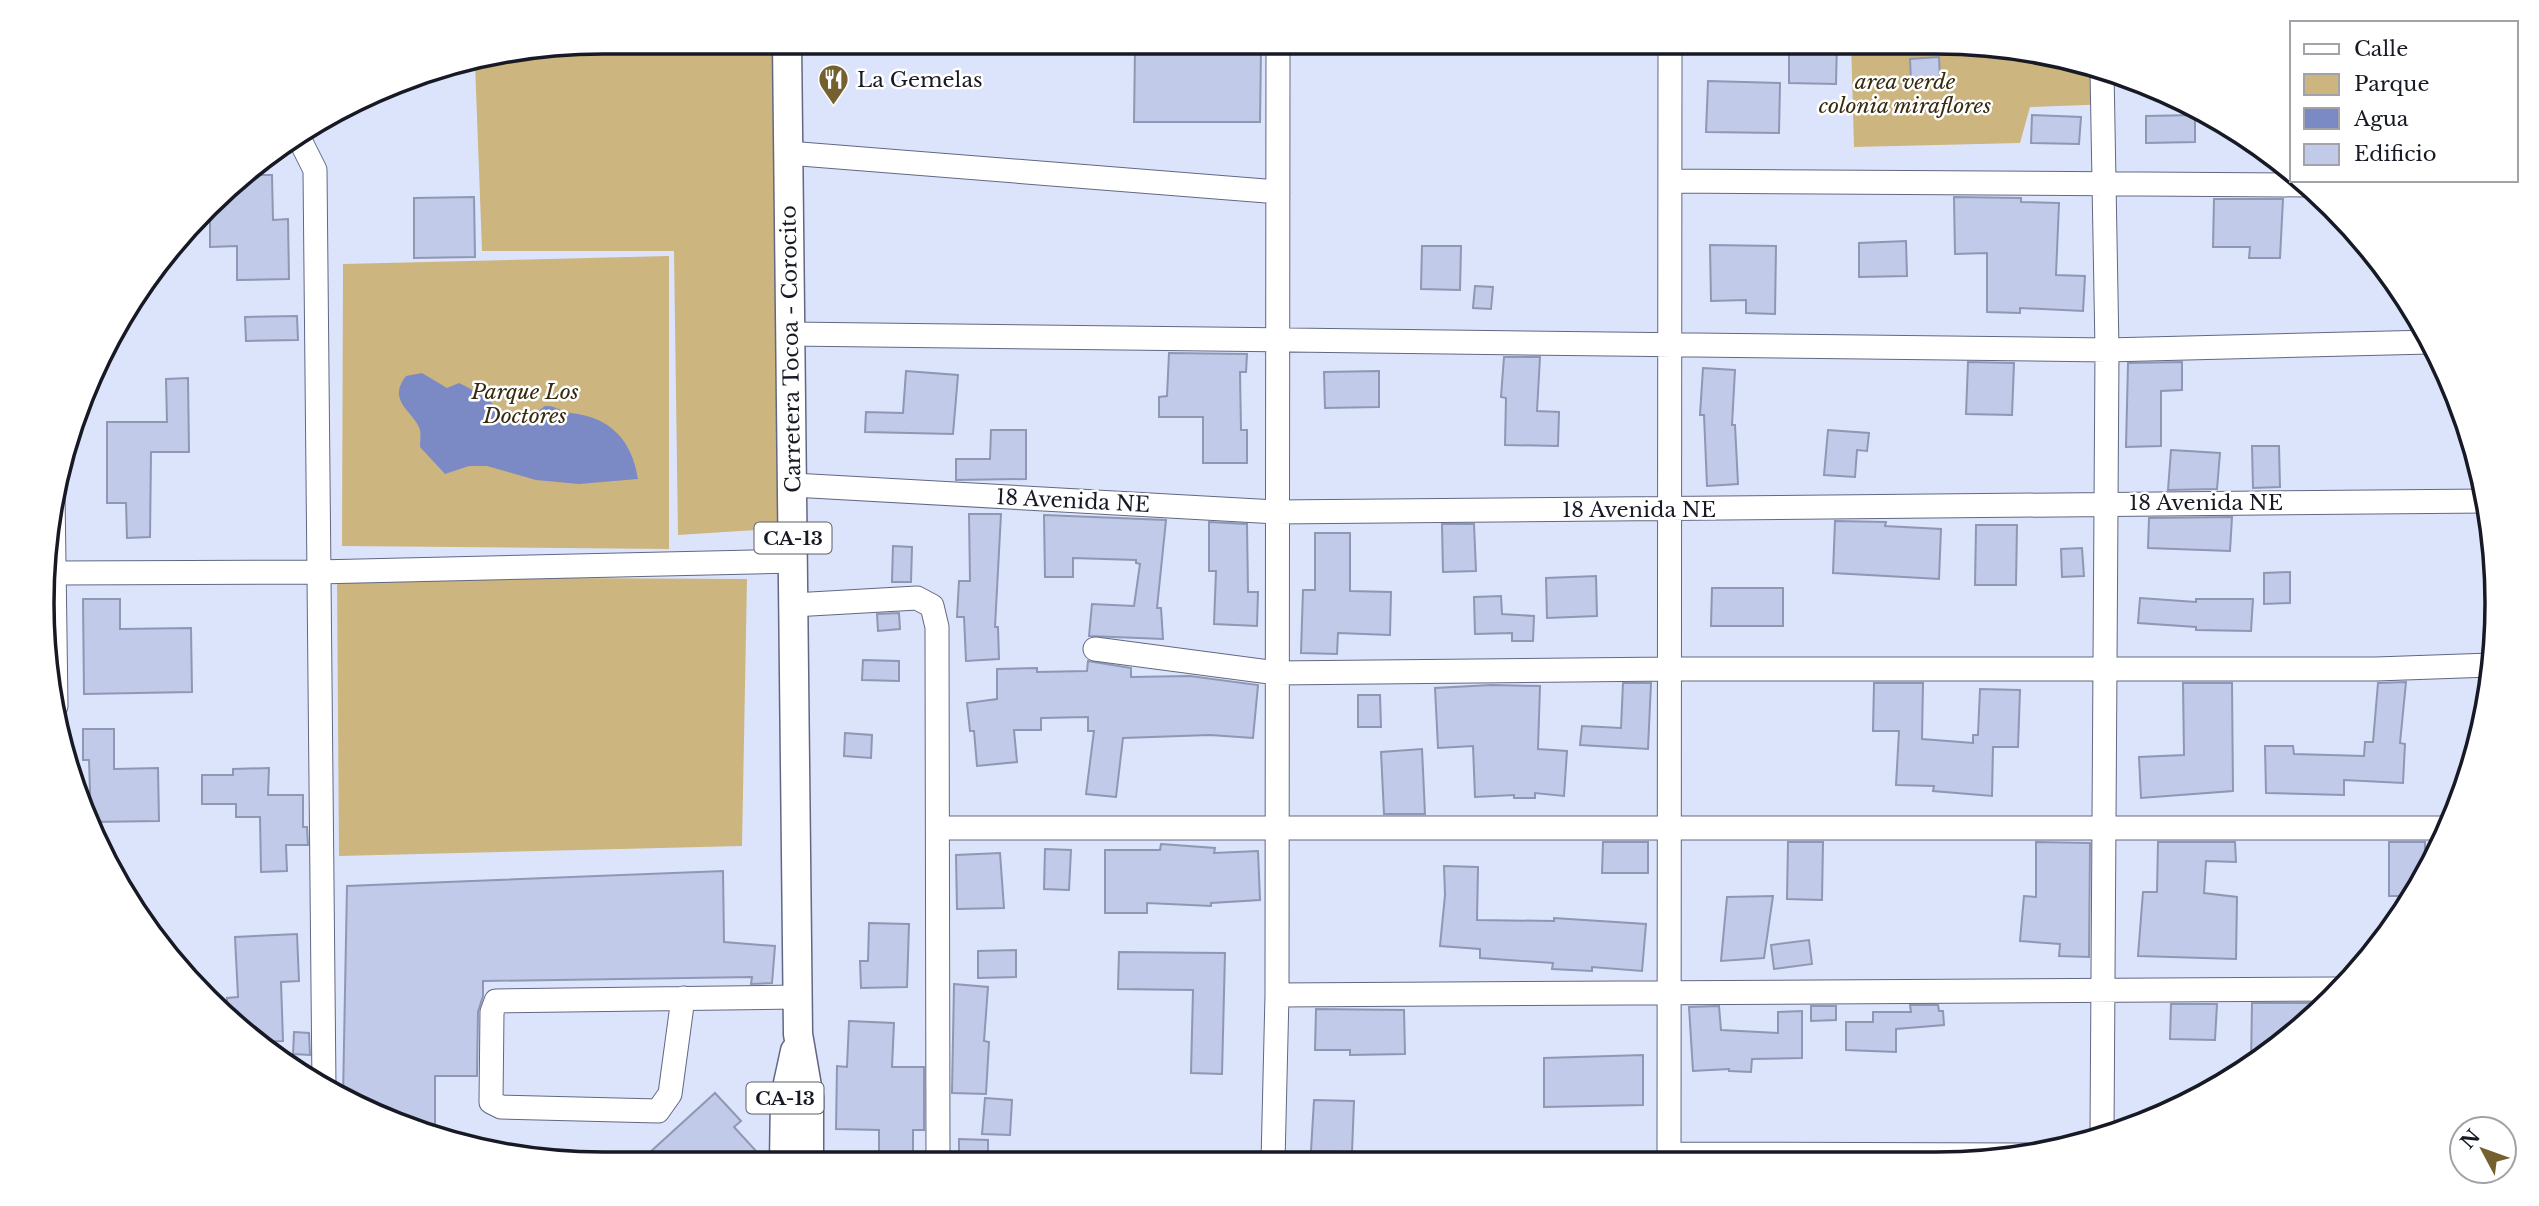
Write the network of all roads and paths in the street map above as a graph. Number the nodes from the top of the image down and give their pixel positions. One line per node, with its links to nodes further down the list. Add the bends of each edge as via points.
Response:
1 (788, 54): 6 (main road, Carretera Tocoa - Corocito / CA-13)
2 (1278, 54): 10 (street)
3 (1670, 54): 7 (street)
4 (2102, 80): 8 (street)
5 (302, 144): 22 (street, via 315,170)
6 (788, 153): 10 (street); 11 (main road, Carretera Tocoa - Corocito / CA-13)
7 (1670, 181): 8 (street); 14 (street)
8 (2105, 183): 9 (street); 15 (street)
9 (2291, 185)
10 (1278, 192): 12 (street)
11 (790, 334): 12 (street); 16 (main road, Carretera Tocoa - Corocito / CA-13)
12 (1277, 340): 14 (street); 20 (street)
13 (2418, 342): 15 (street)
14 (1670, 345): 15 (street); 19 (street)
15 (2107, 350): 18 (street)
16 (793, 485): 20 (street, 18 Avenida NE); 21 (main road, Carretera Tocoa - Corocito / CA-13)
17 (2475, 501): 18 (street, 18 Avenida NE)
18 (2106, 504): 19 (street, 18 Avenida NE); 29 (street)
19 (1670, 510): 20 (street, 18 Avenida NE); 30 (street)
20 (1275, 512): 31 (street)
21 (793, 561): 22 (street); 25 (main road, Carretera Tocoa - Corocito / CA-13)
22 (317, 572): 23 (street); 44 (street)
23 (54, 573)
24 (54, 592): 26 (street)
25 (793, 605): 32 (street, via 917,598 932,606 937,627); 42 (main road, Carretera Tocoa - Corocito / CA-13)
26 (55, 638)
27 (1096, 649): 31 (street)
28 (2481, 665): 29 (street)
29 (2105, 667): 30 (street); 35 (street)
30 (1670, 668): 31 (street); 34 (street)
31 (1276, 673): 33 (street)
32 (940, 828): 33 (street); 48 (street)
33 (1275, 828): 34 (street); 40 (street)
34 (1670, 828): 35 (street); 39 (street)
35 (2103, 828): 36 (street); 38 (street)
36 (2436, 828)
37 (2326, 989): 38 (street)
38 (2101, 990): 39 (street); 45 (street)
39 (1670, 993): 40 (street); 50 (street)
40 (1277, 995): 49 (street)
41 (683, 998): 41 (street, via 496,1001 491,1102 501,1107 658,1111 670,1094); 42 (street)
42 (798, 998): 43 (main road, Carretera Tocoa - Corocito / CA-13)
43 (798, 1034): 46 (main road, Carretera Tocoa - Corocito / CA-13, via 785,1097); 47 (main road, Carretera Tocoa - Corocito / CA-13, via 809,1097)
44 (324, 1075)
45 (2102, 1126)
46 (784, 1152)
47 (809, 1152)
48 (938, 1152)
49 (1273, 1152)
50 (1669, 1152)

